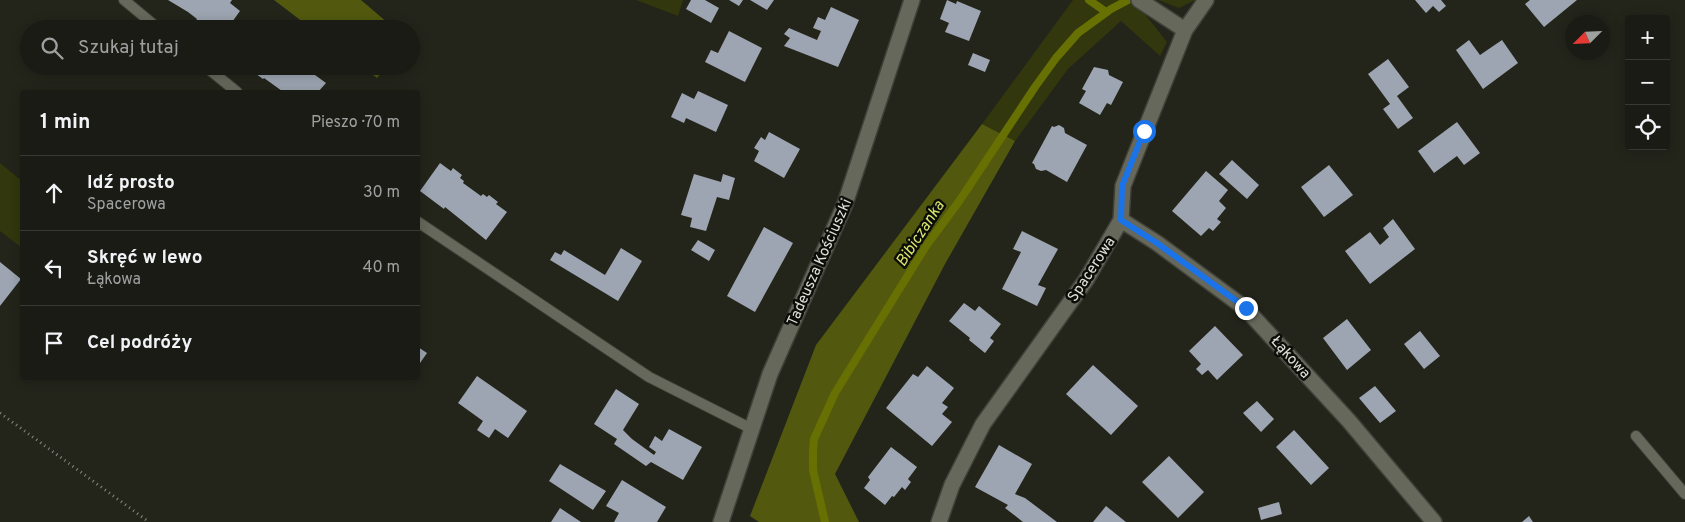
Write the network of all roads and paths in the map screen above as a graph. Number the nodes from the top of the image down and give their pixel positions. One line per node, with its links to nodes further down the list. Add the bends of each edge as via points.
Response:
1 (124, 0): 5 (lane)
2 (912, 0): 12 (street, Tadeusza Kościuszki, via 845,204 770,374)
3 (1206, 0): 6 (street, Spacerowa)
4 (1141, 2): 6 (street)
5 (148, 20)
6 (1185, 30): 9 (street, Spacerowa, via 1122,186)
7 (216, 75): 8 (lane)
8 (235, 90)
9 (1121, 220): 17 (street, Spacerowa, via 1086,280 983,424 952,485); 18 (street, Łąkowa, via 1246,308 1350,421)
10 (420, 223): 12 (lane, via 649,377)
11 (0, 413): 15 (path)
12 (752, 429): 16 (street, Tadeusza Kościuszki)
13 (1636, 436): 14 (lane)
14 (1685, 494)
15 (148, 522)
16 (721, 522)
17 (939, 522)
18 (1434, 522)

